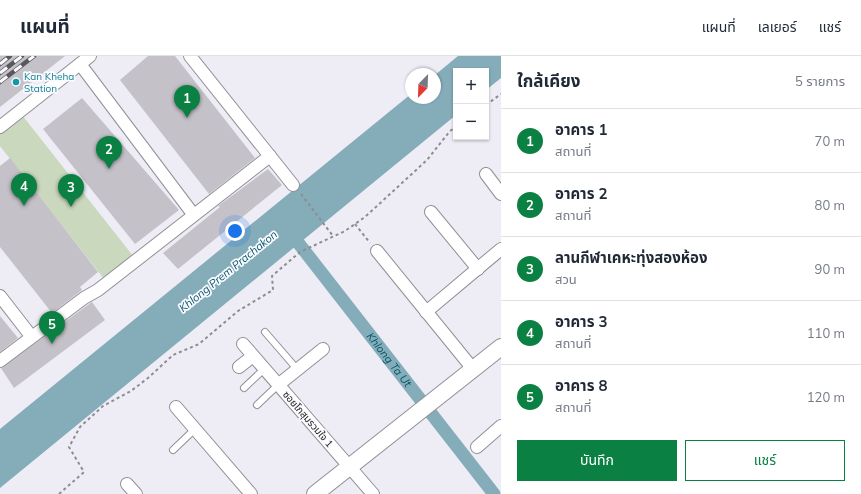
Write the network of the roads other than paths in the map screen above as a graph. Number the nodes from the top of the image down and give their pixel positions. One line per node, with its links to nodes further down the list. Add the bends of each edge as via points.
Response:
1 (90, 56): 3 (street)
2 (190, 56): 5 (street)
3 (80, 64): 4 (street); 10 (street)
4 (0, 127)
5 (270, 156): 7 (street); 10 (street)
6 (486, 174): 8 (street)
7 (296, 189)
8 (501, 194)
9 (431, 212): 13 (street)
10 (193, 214): 17 (street, via 98,290)
11 (501, 249): 13 (street)
12 (377, 252): 15 (street)
13 (478, 269): 15 (street)
14 (0, 296): 17 (street)
15 (426, 312): 24 (street)
16 (265, 332): 26 (lane)
17 (31, 336): 22 (street)
18 (243, 344): 21 (street, ซอยโกสุมรวมใจ 1)
19 (501, 347): 24 (street)
20 (323, 349): 26 (street)
21 (253, 356): 23 (street); 25 (street, ซอยโกสุมรวมใจ 1)
22 (0, 362)
23 (239, 367)
24 (473, 368): 35 (street)
25 (264, 369): 27 (street, ซอยโกสุมรวมใจ 1); 28 (lane)
26 (297, 369): 27 (street)
27 (278, 385): 29 (lane); 35 (street, ซอยโกสุมรวมใจ 1)
28 (244, 388)
29 (257, 405)
30 (176, 407): 32 (street)
31 (500, 428): 33 (street)
32 (195, 429): 34 (lane); 38 (street)
33 (477, 447)
34 (173, 450)
35 (349, 467): 39 (street); 40 (street, ซอยโกสุมรวมใจ 1)
36 (127, 484): 37 (street)
37 (136, 494)
38 (251, 494)
39 (315, 494)
40 (373, 494)

